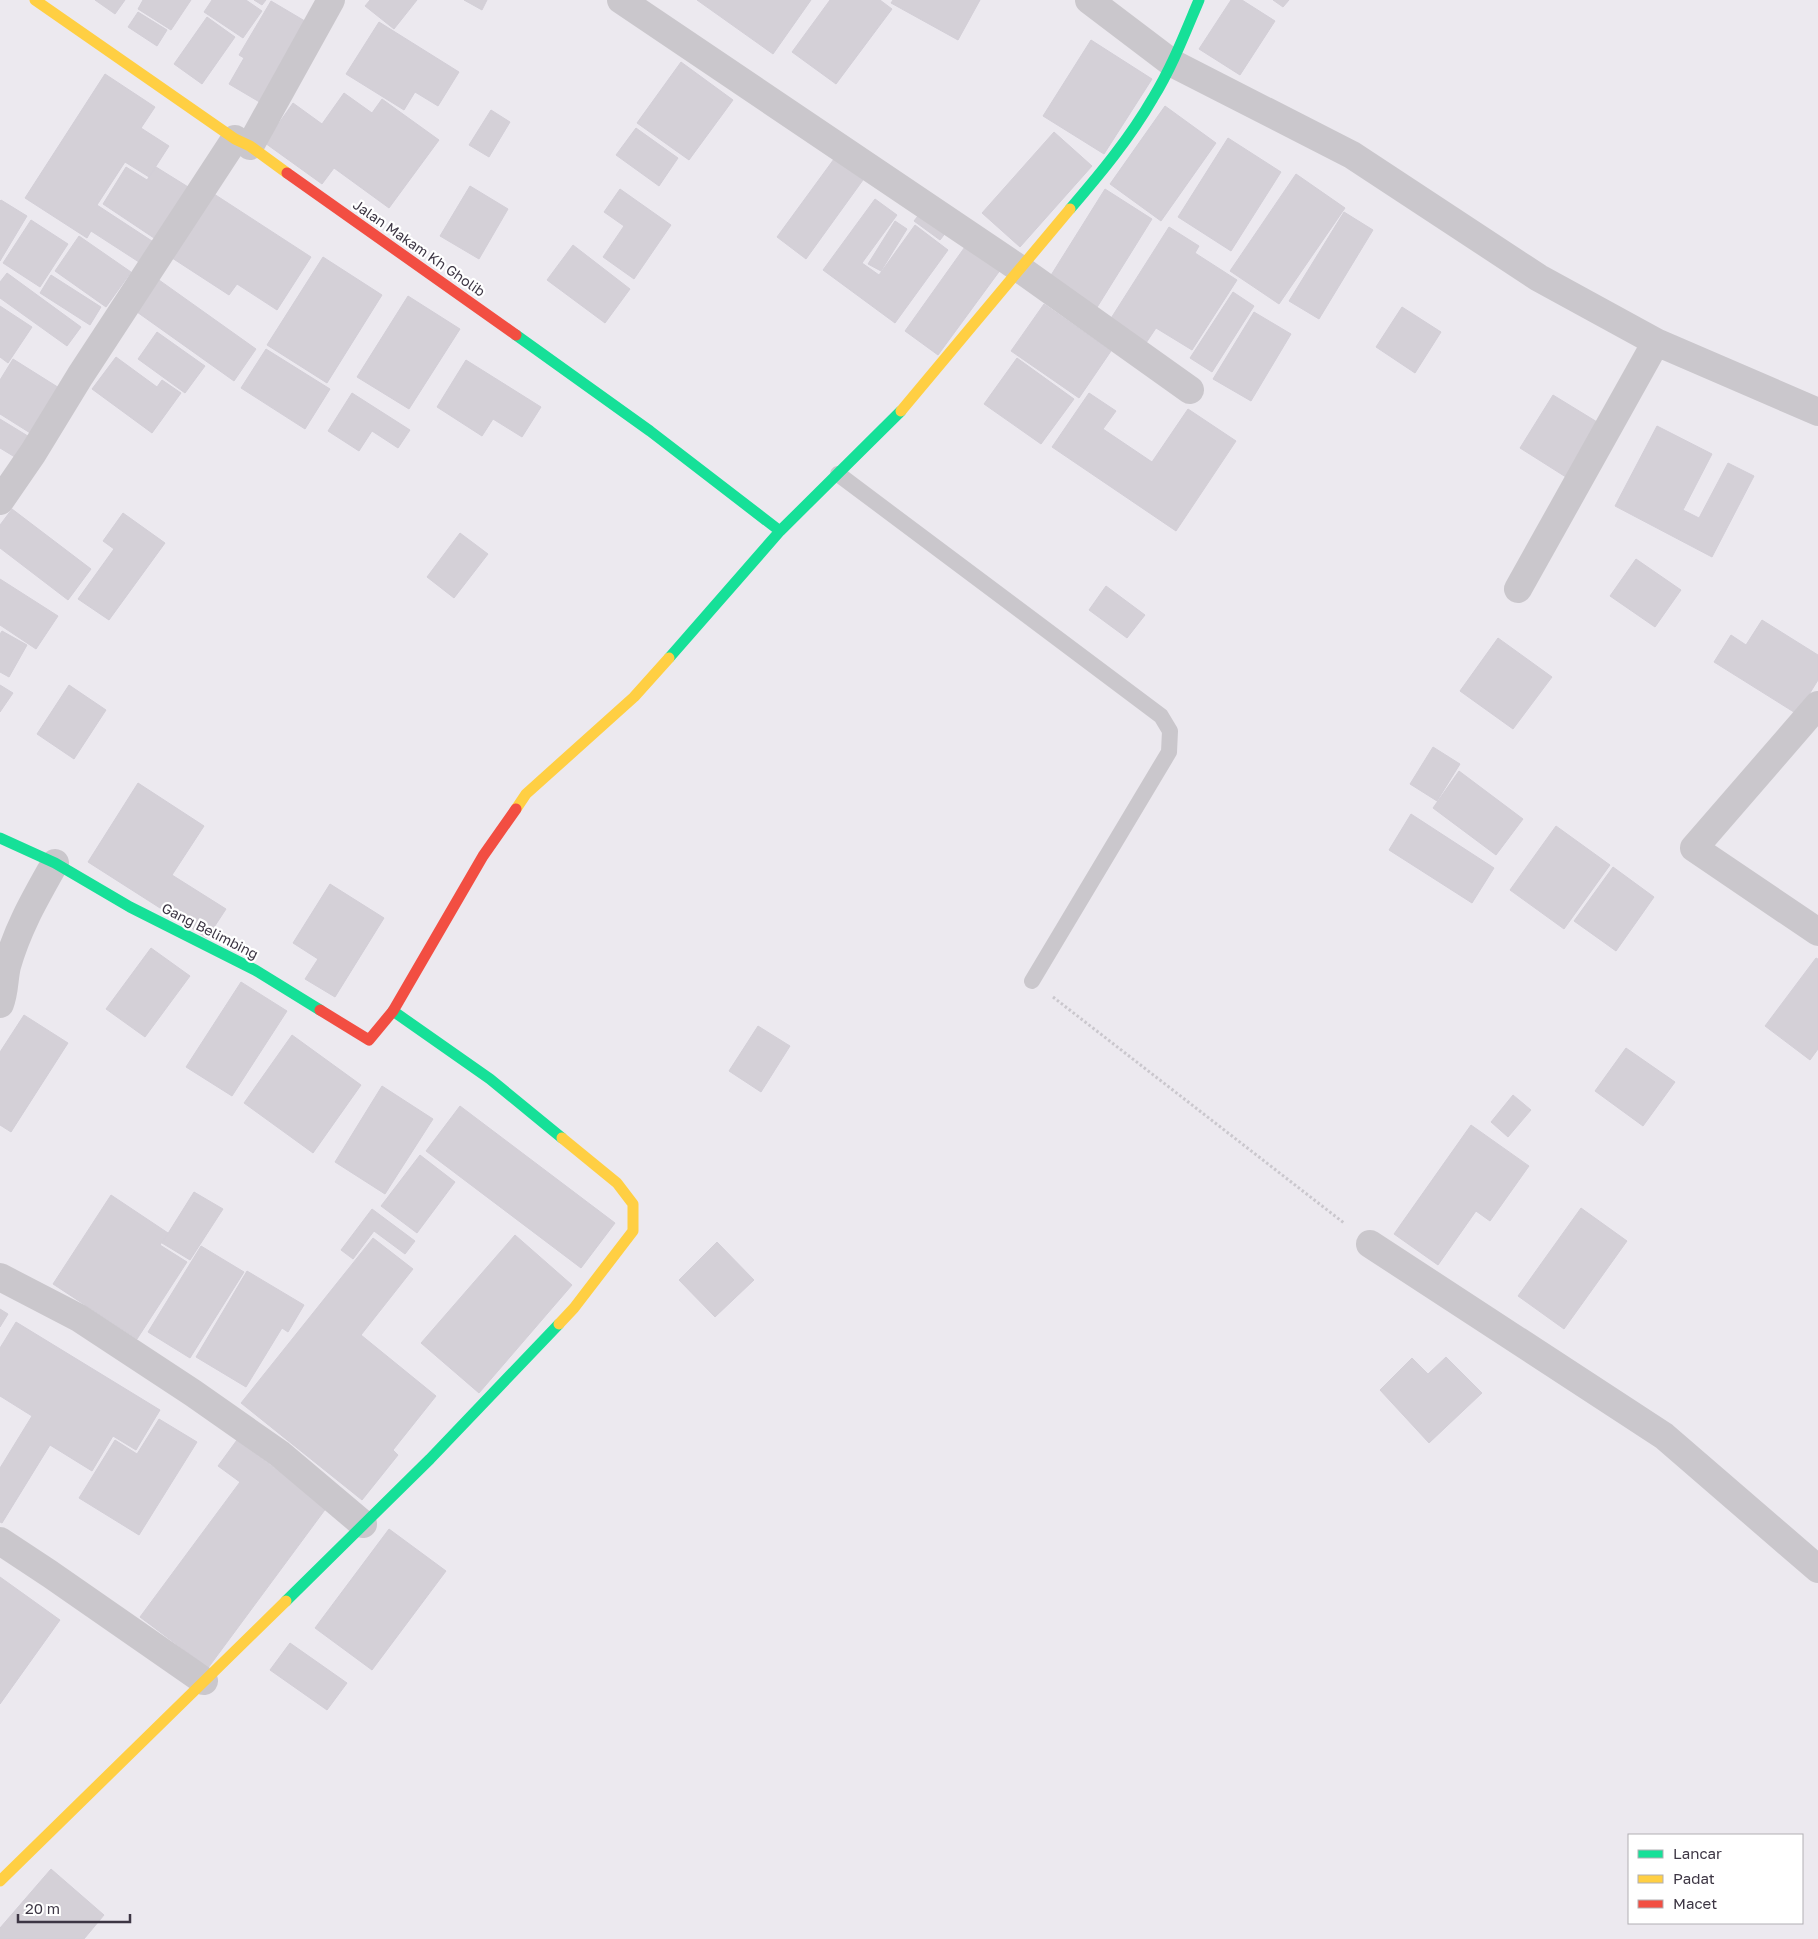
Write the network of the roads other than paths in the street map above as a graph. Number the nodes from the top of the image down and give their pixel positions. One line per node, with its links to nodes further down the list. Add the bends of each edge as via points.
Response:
1 (35, 0): 7 (street, Jalan Makam Kh Gholib)
2 (331, 0): 7 (street)
3 (621, 0): 8 (street)
4 (1089, 0): 6 (street)
5 (1199, 0): 6 (street)
6 (1172, 63): 8 (street, via 1129,136); 9 (street, via 1352,155 1540,278)
7 (242, 143): 13 (street, via 80,376); 14 (street, Jalan Makam Kh Gholib, via 642,425)
8 (1020, 269): 10 (street); 12 (street, via 906,406)
9 (1656, 342): 11 (street); 15 (street)
10 (1190, 390)
11 (1818, 412)
12 (838, 474): 14 (street); 20 (lane, via 1161,716 1170,731 1168,752)
13 (0, 501)
14 (780, 530): 22 (street, via 634,698 526,794 483,856)
15 (1518, 589)
16 (1818, 705): 19 (street, via 1694,848)
17 (0, 838): 18 (street, Gang Belimbing)
18 (56, 863): 21 (street, via 25,915 7,967); 22 (street, Gang Belimbing, via 130,907 254,970 369,1040)
19 (1818, 932)
20 (1032, 981)
21 (0, 1004)
22 (393, 1011): 25 (street, via 490,1079 617,1183 634,1204 634,1231 574,1308 430,1459)
23 (1370, 1244): 27 (street, via 1664,1436)
24 (0, 1277): 25 (street, via 78,1318 193,1393 280,1454)
25 (363, 1524): 28 (street)
26 (0, 1541): 28 (street)
27 (1818, 1569)
28 (204, 1681): 29 (street)
29 (0, 1881)

